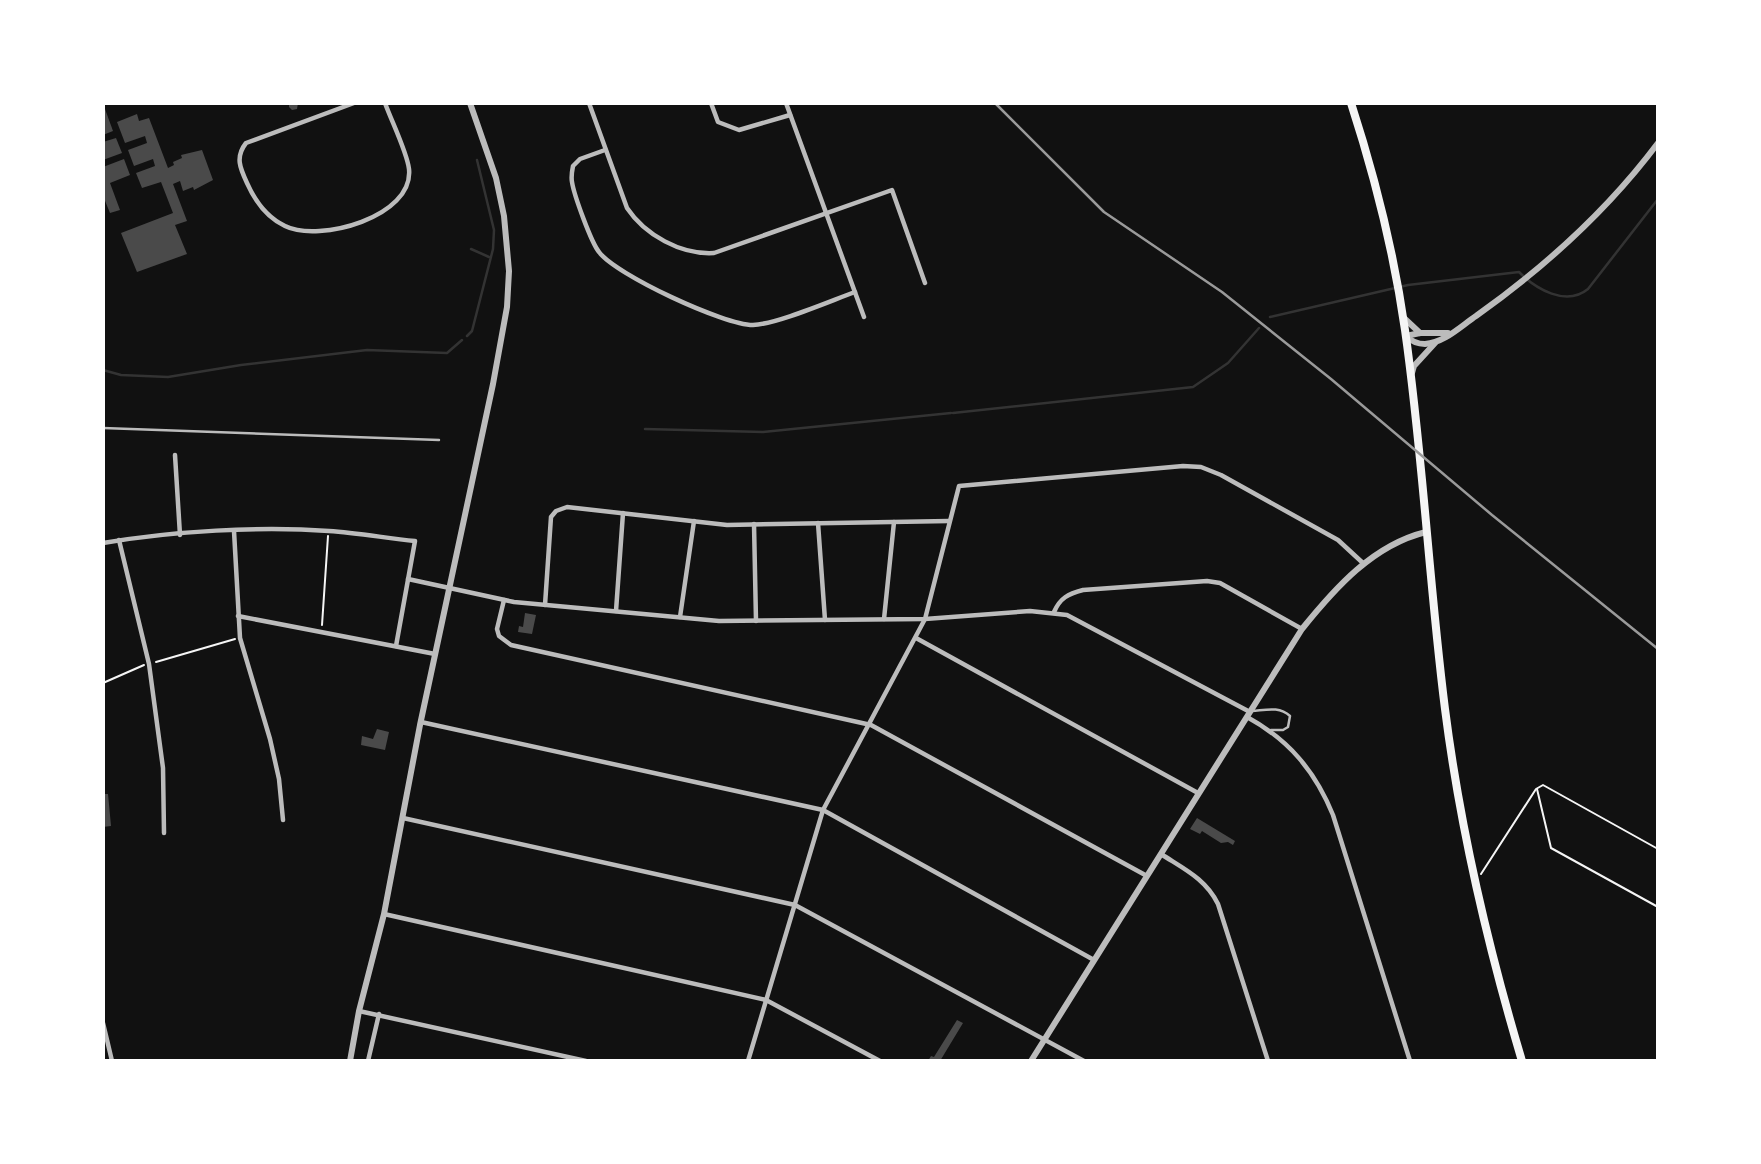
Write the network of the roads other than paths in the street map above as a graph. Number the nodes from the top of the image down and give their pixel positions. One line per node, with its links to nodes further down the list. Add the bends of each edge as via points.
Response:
1 (354, 103): 2 (street, via 246,144 240,151 238,160 254,200 286,227 309,232 333,230 388,210 402,197 409,168)
2 (384, 103)
3 (470, 103): 37 (street, via 496,178 508,245 509,283 493,384)
4 (589, 103): 10 (street)
5 (711, 103): 8 (street, via 718,122 739,130)
6 (786, 103): 8 (street)
7 (1351, 103): 14 (main road, via 1380,202)
8 (790, 115): 11 (street)
9 (1658, 143): 16 (street, via 1606,206 1560,251)
10 (605, 150): 11 (street, via 634,218 651,234 692,251 723,251); 13 (street, via 580,159 573,166 571,181 595,246 621,272 710,313 746,324 766,323)
11 (826, 213): 12 (street, via 892,190); 13 (street)
12 (925, 283)
13 (855, 292): 15 (street)
14 (1402, 316): 17 (street); 18 (main road)
15 (864, 317)
16 (1456, 330): 17 (street); 19 (street)
17 (1420, 332): 18 (street)
18 (1406, 336): 19 (street, via 1423,344); 20 (main road)
19 (1437, 341): 20 (street, via 1414,366)
20 (1411, 378): 31 (main road)
21 (103, 428): 22 (lane)
22 (439, 440)
23 (175, 455): 32 (street)
24 (623, 513): 25 (street); 39 (street, via 568,507 551,517); 40 (street)
25 (694, 521): 29 (street); 43 (street)
26 (949, 521): 27 (street); 35 (street, via 959,486 1201,467 1338,540); 45 (street)
27 (894, 522): 28 (street); 44 (street)
28 (818, 523): 29 (street); 46 (street)
29 (754, 524): 47 (street)
30 (234, 531): 32 (street); 36 (street, via 328,531 415,541); 42 (street)
31 (1426, 532): 35 (street, via 1405,538); 82 (main road, via 1445,712 1476,881)
32 (180, 535): 33 (street)
33 (119, 540): 34 (street); 60 (street, via 149,664 163,768)
34 (103, 543)
35 (1364, 564): 48 (street, via 1327,597)
36 (408, 579): 37 (street); 50 (street)
37 (448, 588): 38 (street); 51 (street)
38 (504, 600): 39 (street); 54 (street, via 497,629 511,645)
39 (545, 605): 40 (street)
40 (616, 611): 43 (street)
41 (1054, 612): 45 (street); 48 (street, via 1059,601 1083,590 1207,581 1220,583); 52 (street, via 1068,615)
42 (238, 616): 50 (street); 59 (street, via 279,779)
43 (680, 617): 47 (street)
44 (884, 619): 45 (street); 46 (street)
45 (925, 619): 49 (street)
46 (825, 620): 47 (street)
47 (756, 621)
48 (1302, 629): 52 (street)
49 (916, 638): 54 (street); 56 (street)
50 (396, 646): 51 (street)
51 (435, 654): 53 (street)
52 (1248, 714): 55 (street); 55 (lane, via 1284,710 1290,716 1288,727); 56 (street)
53 (421, 722): 57 (street); 58 (street)
54 (871, 724): 57 (street); 62 (street)
55 (1271, 730): 81 (street, via 1323,790)
56 (1199, 793): 61 (street)
57 (824, 810): 63 (street); 65 (street)
58 (403, 818): 63 (street); 64 (street)
59 (283, 820)
60 (164, 832)
61 (1161, 855): 62 (street); 80 (street, via 1203,881 1218,904)
62 (1147, 876): 65 (street)
63 (795, 905): 66 (street); 71 (street)
64 (384, 914): 66 (street); 67 (street)
65 (1094, 960): 71 (street)
66 (766, 1000): 76 (street); 77 (street)
67 (359, 1011): 68 (street); 73 (street)
68 (379, 1014): 74 (street); 75 (street)
69 (103, 1023): 70 (street)
70 (104, 1030): 72 (street)
71 (1045, 1038): 78 (street); 79 (street)
72 (112, 1061)
73 (350, 1061)
74 (368, 1061)
75 (586, 1061)
76 (748, 1061)
77 (880, 1061)
78 (1031, 1061)
79 (1084, 1061)
80 (1268, 1061)
81 (1410, 1061)
82 (1522, 1061)

